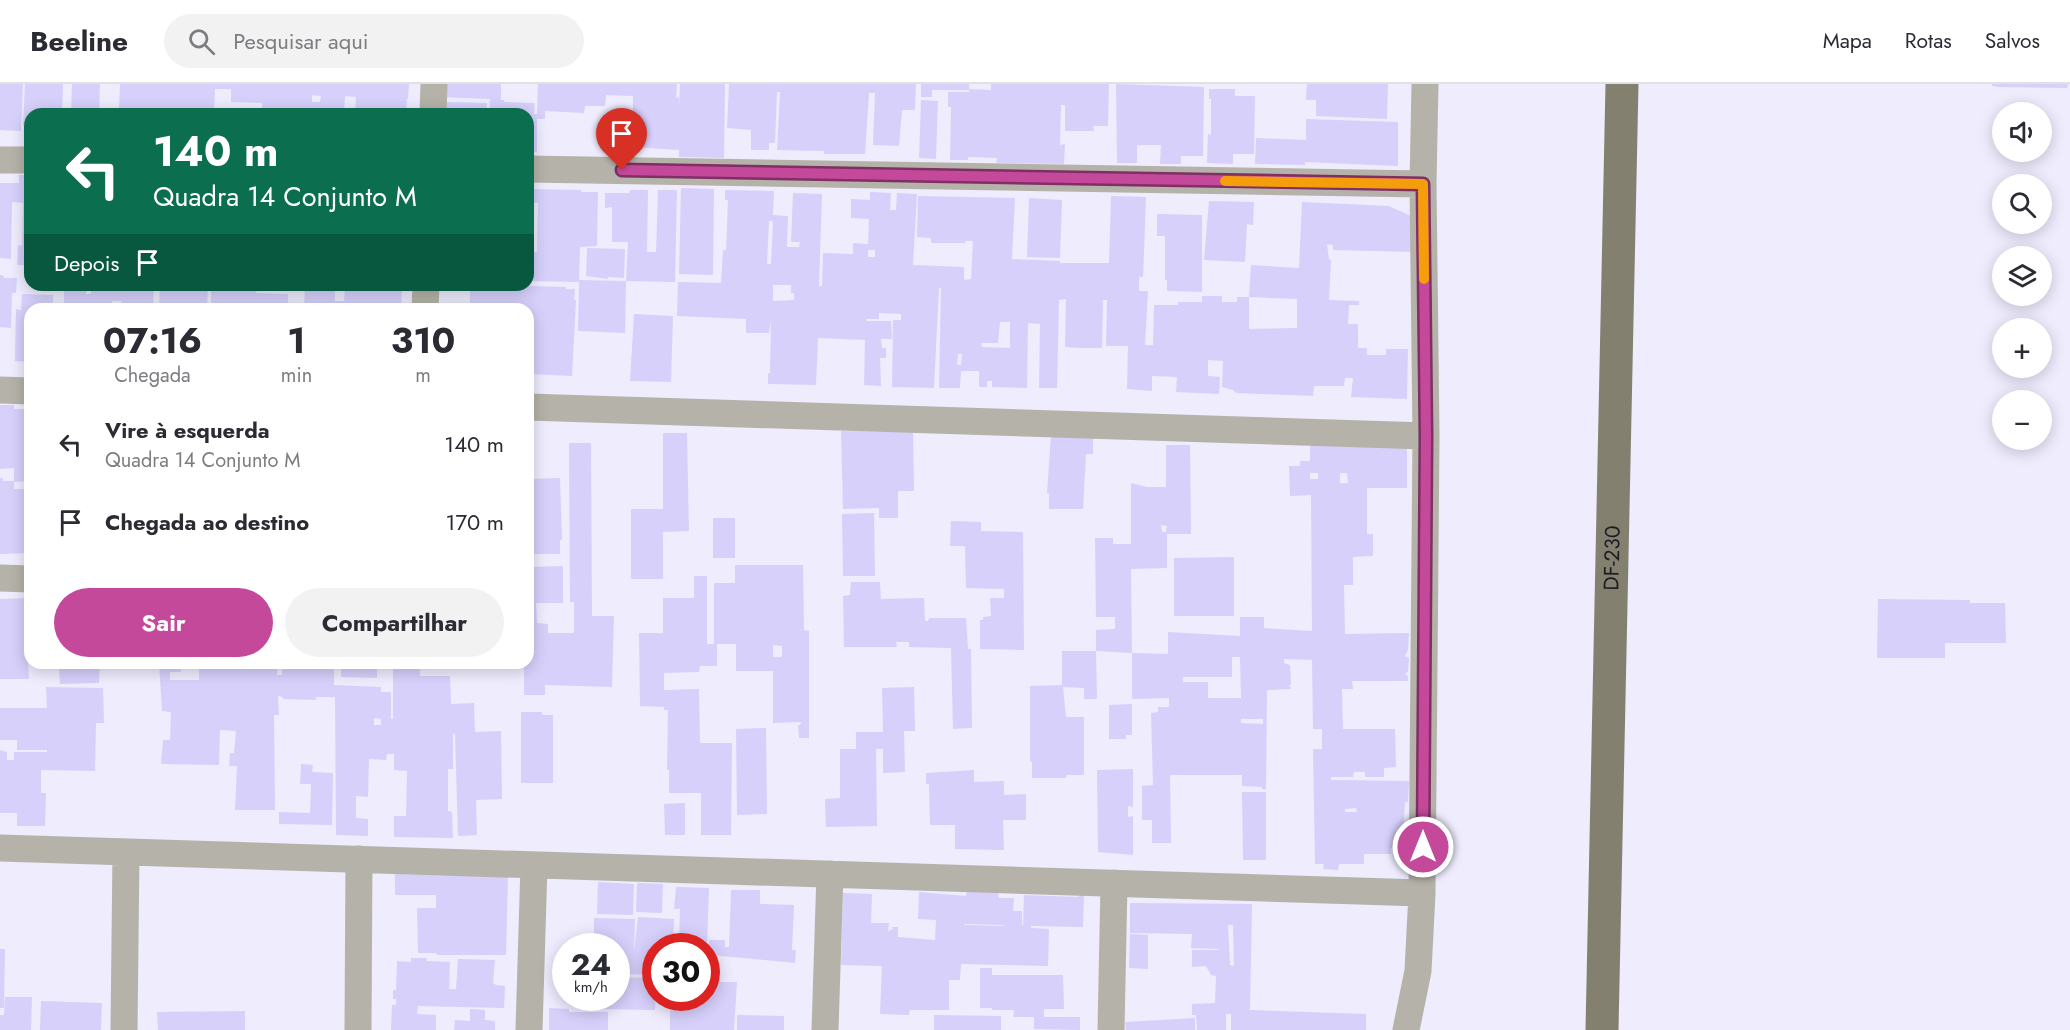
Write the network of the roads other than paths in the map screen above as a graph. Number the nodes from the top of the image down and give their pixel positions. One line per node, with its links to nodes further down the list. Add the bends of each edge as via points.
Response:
1 (434, 84): 4 (street)
2 (1425, 84): 8 (street)
3 (1622, 84): 28 (main road, DF-230 / DF-230)
4 (433, 108)
5 (0, 160): 6 (street)
6 (24, 160)
7 (534, 169): 8 (street)
8 (1423, 184): 12 (street)
9 (0, 390): 10 (street)
10 (24, 391)
11 (534, 407): 12 (street)
12 (1426, 436): 21 (street)
13 (0, 578): 14 (street)
14 (24, 579)
15 (0, 848): 16 (street)
16 (126, 852): 17 (street); 22 (street)
17 (359, 859): 18 (street); 23 (street)
18 (534, 865): 19 (street); 24 (street)
19 (831, 874): 20 (street); 25 (street)
20 (1114, 883): 21 (street); 26 (street)
21 (1422, 893): 27 (street, via 1418,971)
22 (124, 1030)
23 (358, 1030)
24 (529, 1030)
25 (825, 1030)
26 (1111, 1030)
27 (1406, 1030)
28 (1602, 1030)

